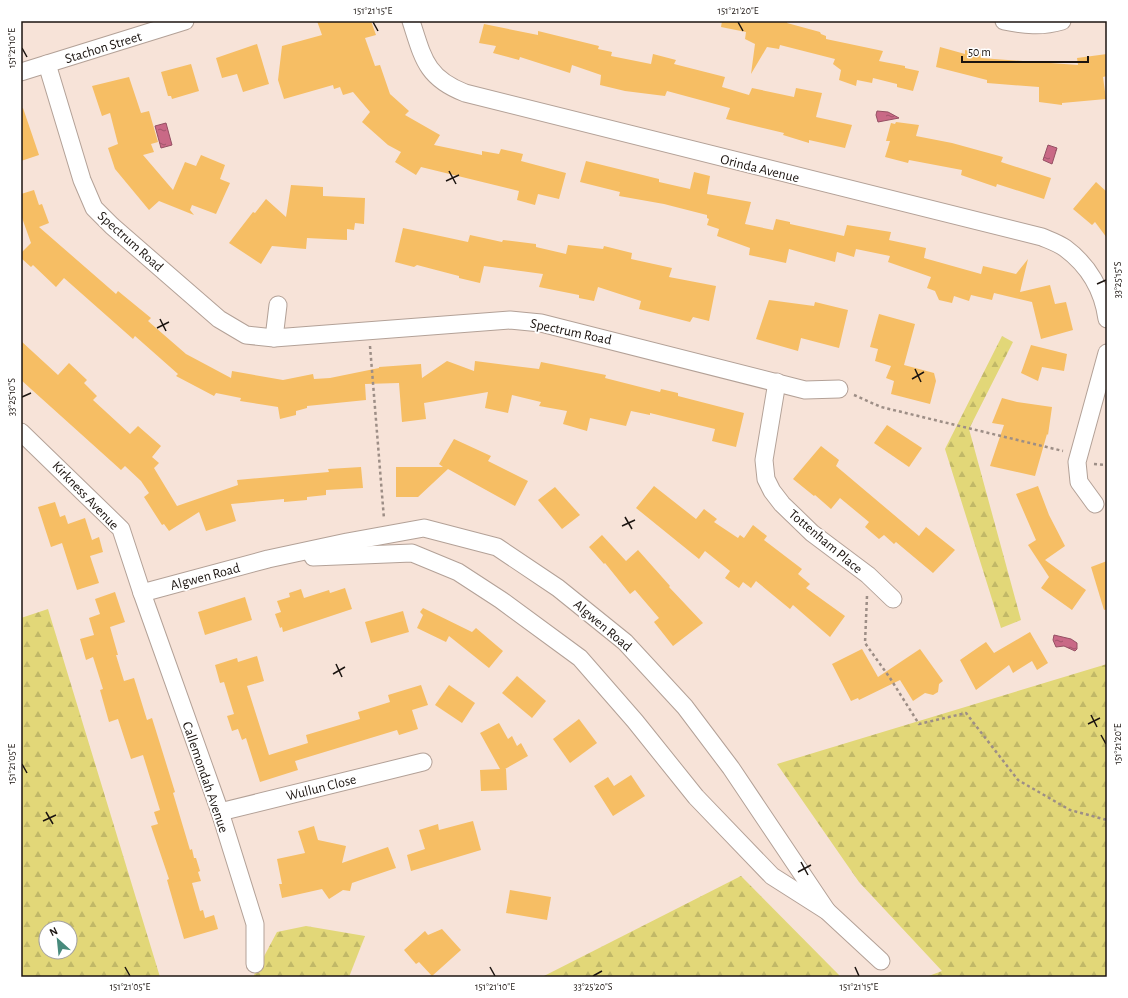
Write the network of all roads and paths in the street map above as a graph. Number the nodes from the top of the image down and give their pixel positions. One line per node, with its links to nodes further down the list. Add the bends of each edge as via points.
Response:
1 (185, 21): 5 (street, Stachon Street)
2 (411, 21): 8 (street, Orinda Avenue, via 427,64 436,76 448,86 465,93 1042,237 1064,247 1097,283)
3 (1004, 21): 4 (street, via 1026,26)
4 (1062, 21)
5 (47, 64): 6 (street, Stachon Street); 10 (street, Spectrum Road, via 82,180 94,208 219,319 246,335)
6 (21, 72)
7 (278, 305): 10 (street)
8 (1107, 319)
9 (369, 330): 10 (street, Spectrum Road); 12 (street, Spectrum Road, via 510,320 541,323); 18 (path)
10 (274, 338)
11 (1107, 354): 15 (street)
12 (777, 382): 13 (street, Spectrum Road, via 805,390); 20 (street, Tottenham Place, via 764,460 766,479 782,504 812,533)
13 (839, 389): 15 (path, via 881,407 1060,449)
14 (21, 432): 21 (street, Kirkness Avenue, via 121,529)
15 (1077, 462): 16 (path); 17 (street, via 1079,482)
16 (1107, 465)
17 (1095, 504)
18 (385, 535): 19 (street, Algwen Road); 26 (street, Algwen Road, via 424,528 497,547 558,588 625,642 699,725)
19 (268, 559): 21 (street, Algwen Road); 26 (street, Algwen Road, via 412,553 458,572 580,658 696,797 772,876)
20 (868, 575): 22 (street, Tottenham Place); 25 (path, via 866,643 919,724 966,713 1018,780 1070,810)
21 (142, 593): 24 (street, Callemondah Avenue)
22 (893, 598)
23 (423, 762): 24 (street, Wullun Close)
24 (220, 812): 28 (street, Callemondah Avenue, via 255,924)
25 (1107, 820)
26 (827, 911): 27 (street, Algwen Road)
27 (881, 961)
28 (255, 964)

